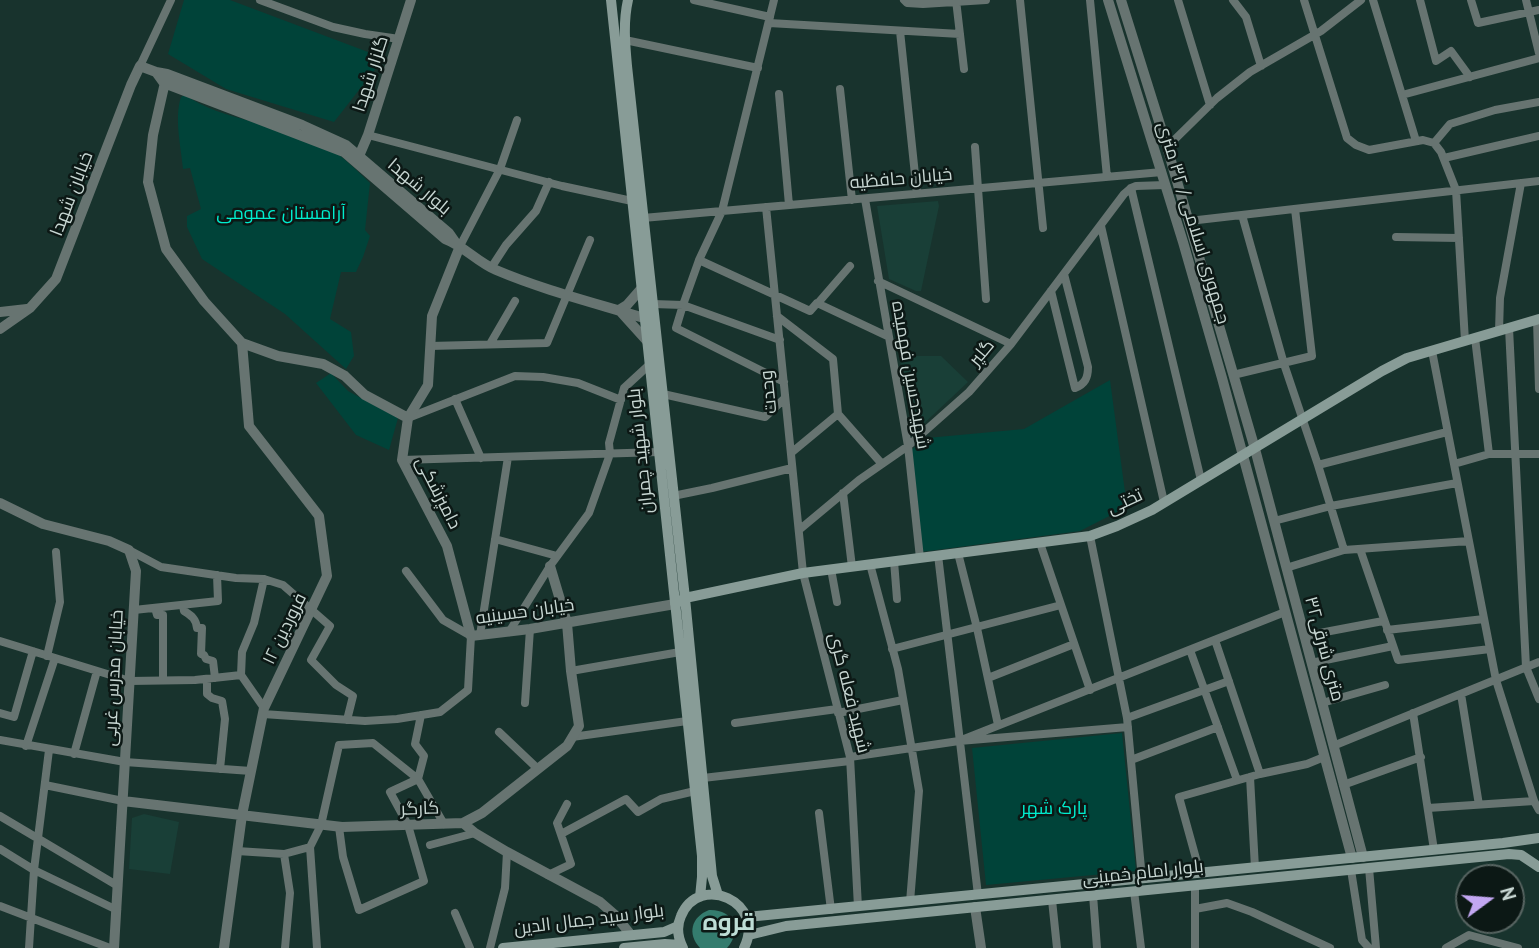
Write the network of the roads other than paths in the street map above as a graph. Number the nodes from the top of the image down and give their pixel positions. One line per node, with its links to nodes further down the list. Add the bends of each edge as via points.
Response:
1 (171, 0): 31 (street)
2 (260, 0): 28 (street, via 333,27)
3 (411, 0): 28 (street, گلزار شهدا)
4 (611, 0): 65 (main road, بلوار شهید چمران)
5 (628, 0): 29 (main road, بلوار شهید چمران)
6 (694, 0): 24 (street)
7 (774, 0): 24 (street)
8 (904, 0): 22 (street, via 923,4)
9 (986, 0): 22 (street)
10 (1020, 0): 56 (street)
11 (1090, 0): 53 (street)
12 (1108, 0): 52 (street, جمهوری اسلامی / ۳۲ متری)
13 (1121, 0): 48 (street, جمهوری اسلامی / ۳۲ متری)
14 (1178, 0): 41 (street)
15 (1233, 0): 32 (street, via 1246,17)
16 (1304, 0): 27 (street)
17 (1361, 0): 27 (street)
18 (1373, 0): 39 (street)
19 (1420, 0): 36 (street, via 1436,61 1451,51)
20 (1471, 0): 23 (street, via 1478,23)
21 (1527, 0): 23 (street)
22 (956, 1): 26 (street)
23 (1534, 11): 30 (street)
24 (769, 20): 25 (street); 33 (street)
25 (901, 31): 26 (street); 62 (street)
26 (960, 34): 34 (street)
27 (1315, 34): 32 (street); 45 (street, via 1347,138 1370,150)
28 (399, 38): 43 (street, گلزار شهدا)
29 (625, 40): 33 (street); 71 (main road, بلوار شهید چمران)
30 (1539, 55): 36 (street)
31 (140, 66): 35 (street); 94 (street, خیابان شهدا, via 56,279)
32 (1261, 66): 41 (street)
33 (758, 68): 69 (street)
34 (964, 69)
35 (162, 76): 49 (street, بلوار شهدا, via 302,125); 79 (street, بلوار شهدا, via 344,152 445,239); 106 (street, via 148,182 166,250)
36 (1470, 76): 39 (street)
37 (840, 89): 64 (street)
38 (779, 94): 66 (street)
39 (1402, 95): 45 (street)
40 (1539, 102): 46 (street, via 1450,124)
41 (1210, 105): 48 (street)
42 (517, 120): 51 (street)
43 (368, 135): 49 (street, گلزار شهدا); 51 (street)
44 (1539, 136): 50 (street)
45 (1416, 141): 46 (street)
46 (1434, 143): 50 (street)
47 (975, 147): 59 (street)
48 (1167, 147): 72 (street, جمهوری اسلامی / ۳۲ متری)
49 (359, 156): 79 (street, بلوار شهدا)
50 (1444, 158): 61 (street)
51 (499, 169): 55 (street); 79 (street)
52 (1162, 172): 53 (street, خیابان حافظیه); 58 (street, جمهوری اسلامی / ۳۲ متری)
53 (1107, 177): 56 (street, خیابان حافظیه)
54 (1539, 181): 57 (street)
55 (549, 182): 65 (street); 82 (street, via 536,211)
56 (1039, 183): 59 (street, خیابان حافظیه); 74 (street)
57 (1521, 183): 61 (street); 101 (street, via 1500,298)
58 (1165, 185): 60 (street); 78 (street, جمهوری اسلامی / ۳۲ متری)
59 (978, 188): 62 (street, خیابان حافظیه); 89 (street)
60 (1131, 188): 73 (street, گلپر); 140 (street)
61 (1456, 190): 68 (street); 76 (street)
62 (917, 194): 63 (street, خیابان حافظیه)
63 (864, 198): 64 (street, خیابان حافظیه); 84 (street, شهیدحسین فهمیده)
64 (852, 200): 66 (street, خیابان حافظیه)
65 (632, 201): 85 (main road, بلوار شهید چمران)
66 (789, 205): 67 (street, خیابان حافظیه)
67 (766, 207): 69 (street, خیابان حافظیه); 88 (street, وحدت)
68 (1295, 209): 70 (street); 111 (street, via 1312,356)
69 (722, 211): 71 (street, خیابان حافظیه); 80 (street)
70 (1242, 215): 72 (street); 111 (street)
71 (643, 218): 92 (main road, بلوار شهید چمران)
72 (1189, 221): 78 (street, جمهوری اسلامی / ۳۲ متری)
73 (1101, 226): 83 (street, گلپر); 144 (street)
74 (1043, 228)
75 (1396, 237): 76 (street)
76 (1459, 238): 104 (street)
77 (590, 240): 87 (street)
78 (1189, 240): 113 (street, جمهوری اسلامی / ۳۲ متری); 132 (street, جمهوری اسلامی / ۳۲ متری)
79 (458, 244): 82 (street); 109 (street, دامپزشکی, via 432,316)
80 (699, 260): 88 (street); 93 (street)
81 (850, 266): 91 (street)
82 (491, 268): 87 (street)
83 (1064, 274): 86 (street, گلپر); 86 (street, via 1088,367 1088,377 1074,388)
84 (878, 281): 102 (street, شهیدحسین فهمیده); 108 (street)
85 (641, 289): 95 (street); 98 (main road, بلوار شهید چمران)
86 (1051, 291): 108 (street, گلپر)
87 (567, 294): 95 (street); 107 (street, via 547,342)
88 (775, 296): 91 (street, via 810,311); 97 (street, وحدت)
89 (986, 299)
90 (514, 301): 107 (street)
91 (818, 303): 102 (street)
92 (653, 304): 93 (street); 116 (main road, بلوار شهید چمران)
93 (683, 305): 103 (street); 114 (street, via 676,328)
94 (30, 308): 96 (street); 100 (street, خیابان شهدا)
95 (619, 310): 98 (street); 105 (street)
96 (0, 312)
97 (777, 316): 103 (street, وحدت); 120 (street, via 833,359)
98 (644, 318): 105 (main road, بلوار شهید چمران)
99 (1538, 319): 101 (main road, تختی); 115 (street)
100 (0, 329)
101 (1504, 330): 104 (main road, تختی); 130 (street)
102 (887, 336): 124 (street, شهیدحسین فهمیده)
103 (780, 340): 114 (street, وحدت)
104 (1470, 340): 110 (main road, تختی); 129 (street)
105 (647, 341): 112 (main road, بلوار شهید چمران)
106 (242, 343): 121 (street, via 278,356 323,364 365,395); 178 (street, ۱۲ فروردین, via 249,426 318,516 327,576)
107 (490, 344): 109 (street)
108 (1011, 344): 124 (street, گلپر, via 969,392)
109 (430, 346): 121 (street, دامپزشکی, via 428,384)
110 (1432, 351): 122 (main road, تختی, via 1382,370); 123 (street)
111 (1283, 364): 113 (street); 122 (street)
112 (649, 365): 119 (street, via 624,388); 126 (main road, بلوار شهید چمران)
113 (1233, 375): 125 (street, جمهوری اسلامی / ۳۲ متری)
114 (784, 382): 117 (street, وحدت)
115 (1539, 389)
116 (663, 394): 117 (street, via 765,417); 126 (main road, بلوار شهید چمران)
117 (785, 398): 127 (street, وحدت)
118 (455, 399): 119 (street, via 515,376 578,383); 121 (street); 134 (street)
119 (621, 400): 128 (street)
120 (838, 414): 127 (street); 136 (street)
121 (408, 418): 135 (street, دامپزشکی)
122 (1302, 420): 125 (main road, تختی); 138 (street)
123 (1447, 432): 137 (street); 138 (street)
124 (908, 446): 136 (street, گلپر); 160 (street, شهیدحسین فهمیده)
125 (1255, 449): 132 (main road, تختی); 147 (street, متری شرقی۳۲)
126 (664, 452): 128 (street); 143 (main road, بلوار شهید چمران); 172 (main road, بلوار شهید چمران)
127 (791, 453): 139 (street, وحدت)
128 (610, 454): 133 (street); 159 (street, via 589,513)
129 (1489, 454): 130 (street); 137 (street)
130 (1515, 454): 131 (street); 202 (street)
131 (1539, 454)
132 (1243, 456): 140 (main road, تختی); 179 (street, متری شرقی۳۲)
133 (508, 457): 134 (street); 150 (street)
134 (481, 458): 135 (street)
135 (402, 460): 187 (street, دامپزشکی, via 447,546)
136 (882, 464): 142 (street, گلپر)
137 (1454, 464): 141 (street)
138 (1318, 465): 146 (street)
139 (792, 468): 143 (street); 148 (street, وحدت)
140 (1201, 480): 144 (main road, تختی)
141 (1457, 483): 146 (street); 151 (street)
142 (844, 493): 148 (street, گلپر); 164 (street)
143 (673, 496): 172 (main road, بلوار شهید چمران)
144 (1164, 502): 149 (main road, تختی)
145 (0, 503): 154 (street, via 43,524)
146 (1331, 506): 147 (street); 155 (street)
147 (1274, 521): 165 (street, متری شرقی۳۲)
148 (799, 530): 168 (street, وحدت)
149 (1090, 536): 152 (main road, تختی); 208 (street)
150 (495, 539): 159 (street); 187 (street)
151 (1469, 541): 153 (street); 180 (street)
152 (1040, 542): 157 (main road, تختی); 175 (street)
153 (1360, 549): 155 (street); 181 (street)
154 (129, 550): 169 (street, via 162,567); 177 (street, خیابان مدرس غربی, via 136,571)
155 (1344, 550): 165 (street)
156 (56, 552): 199 (street, via 61,601)
157 (958, 553): 158 (main road, تختی); 183 (street)
158 (938, 555): 160 (main road, تختی); 188 (street)
159 (557, 556): 163 (street)
160 (920, 558): 161 (main road, تختی)
161 (894, 561): 162 (main road, تختی); 171 (street)
162 (870, 564): 164 (main road, تختی); 194 (street)
163 (550, 566): 182 (street); 186 (street)
164 (852, 566): 166 (main road, تختی)
165 (1286, 568): 189 (street, متری شرقی۳۲)
166 (831, 569): 168 (main road, تختی); 173 (street)
167 (406, 571): 187 (street, خیابان حسینیه, via 443,620)
168 (803, 573): 172 (main road, تختی); 222 (street, شهید فعله گری)
169 (217, 575): 170 (street); 174 (street, via 218,601)
170 (264, 579): 178 (street, via 283,585); 205 (street, via 242,652)
171 (897, 599)
172 (680, 601): 182 (street, خیابان حسینیه); 198 (main road, بلوار شهید چمران); 251 (main road, بلوار شهید چمران)
173 (837, 602)
174 (183, 605): 176 (street); 206 (street, via 197,628 202,628 201,653 213,660)
175 (1061, 605): 183 (street); 192 (street)
176 (155, 608): 177 (street); 209 (street, via 157,615 163,615)
177 (134, 610): 211 (street, خیابان مدرس غربی)
178 (312, 610): 221 (street, ۱۲ فروردین); 226 (street, via 330,626 311,660 353,696)
179 (1285, 612): 190 (street); 241 (street, متری شرقی۳۲)
180 (1484, 618): 185 (street); 195 (street)
181 (1383, 621): 185 (street); 189 (street)
182 (567, 623): 184 (street, خیابان حسینیه); 204 (street)
183 (977, 628): 188 (street); 207 (street)
184 (530, 629): 186 (street, خیابان حسینیه); 219 (street)
185 (1387, 630): 193 (street)
186 (509, 632): 187 (street, خیابان حسینیه)
187 (476, 636): 225 (street, via 468,690 440,712)
188 (947, 636): 194 (street); 235 (street)
189 (1304, 636): 201 (street, متری شرقی۳۲)
190 (1215, 640): 196 (street); 212 (street)
191 (1, 644): 197 (street)
192 (1074, 645): 207 (street); 214 (street)
193 (1393, 646): 195 (street, via 1398,660); 201 (street)
194 (892, 649): 218 (street)
195 (1490, 649): 210 (street)
196 (1190, 650): 208 (street); 215 (street)
197 (33, 651): 199 (street); 223 (street, via 14,717)
198 (680, 652): 204 (street); 227 (main road, بلوار شهید چمران)
199 (51, 657): 203 (street); 236 (street)
200 (1539, 662): 202 (street)
201 (1311, 663): 220 (street, متری شرقی۳۲)
202 (1526, 667): 210 (street); 217 (street)
203 (97, 671): 211 (street); 240 (street)
204 (571, 671): 233 (street, via 579,726)
205 (241, 675): 206 (street); 221 (street)
206 (211, 678): 209 (street); 246 (street, via 207,694 222,701 225,719)
207 (988, 678): 230 (street)
208 (1119, 679): 214 (street); 228 (street)
209 (163, 680): 211 (street)
210 (1496, 680): 216 (street); 258 (street)
211 (130, 681): 245 (street, خیابان مدرس غربی)
212 (1228, 681): 215 (street); 249 (street)
213 (1385, 685): 220 (street)
214 (1090, 690): 230 (street)
215 (1205, 690): 228 (street); 231 (street)
216 (1461, 694): 224 (street); 260 (street)
217 (1539, 699)
218 (903, 700): 222 (street); 238 (street)
219 (525, 703)
220 (1322, 703): 237 (street, متری شرقی۳۲)
221 (263, 711): 226 (street); 248 (street, ۱۲ فروردین)
222 (838, 711): 229 (street); 243 (street, شهید فعله گری)
223 (0, 713)
224 (1413, 713): 237 (street); 242 (street)
225 (421, 715): 226 (street); 252 (street, via 415,744 424,756)
226 (346, 720)
227 (687, 721): 233 (street); 256 (main road, بلوار شهید چمران)
228 (1128, 722): 235 (street); 244 (street)
229 (735, 723)
230 (998, 725): 235 (street)
231 (1218, 727): 244 (street); 253 (street)
232 (499, 732): 247 (street)
233 (572, 737): 247 (street, کارگر)
234 (0, 740): 236 (street)
235 (959, 741): 238 (street); 295 (street)
236 (26, 746): 239 (street)
237 (1333, 746): 241 (street); 255 (street, متری شرقی۳۲)
238 (912, 749): 243 (street); 299 (street, via 919,791)
239 (49, 750): 240 (street); 254 (street)
240 (74, 754): 245 (street)
241 (1324, 757): 249 (street); 283 (street, متری شرقی۳۲)
242 (1421, 757): 255 (street); 261 (street)
243 (850, 759): 251 (street); 301 (street, شهید فعله گری)
244 (1131, 760): 290 (street)
245 (125, 762): 246 (street); 257 (street, خیابان مدرس غربی)
246 (220, 769): 248 (street)
247 (538, 769): 266 (street, کارگر)
248 (251, 771): 264 (street, ۱۲ فروردین)
249 (1260, 774): 250 (street)
250 (1250, 777): 253 (street); 285 (street)
251 (703, 778): 294 (main road, بلوار شهید چمران, via 712,876)
252 (418, 779): 267 (street); 268 (street, via 373,743 339,745); 269 (street, via 390,792)
253 (1237, 780): 288 (street, via 1179,797)
254 (45, 785): 257 (street); 274 (street)
255 (1343, 785): 283 (street, متری شرقی۳۲)
256 (695, 791): 272 (street, via 661,799 638,812 626,799); 297 (main road, بلوار شهید چمران, via 702,856)
257 (123, 801): 264 (street, کارگر); 292 (street, خیابان مدرس غربی)
258 (1534, 801): 260 (street); 262 (street)
259 (567, 804): 272 (street, via 557,823)
260 (1479, 805): 261 (street)
261 (1428, 808): 278 (street)
262 (1539, 810)
263 (819, 813): 305 (street)
264 (242, 815): 268 (street, کارگر); 279 (street, ۱۲ فروردین)
265 (0, 816): 274 (street)
266 (463, 823): 267 (street, کارگر); 271 (street)
267 (444, 824): 269 (street, کارگر)
268 (321, 825): 270 (street, کارگر); 276 (street)
269 (408, 825): 270 (street, کارگر); 270 (street, via 424,881 359,910)
270 (338, 827)
271 (475, 833): 275 (street); 280 (street)
272 (561, 834): 289 (street, via 572,864)
273 (1537, 836): 282 (main road, بلوار امام خمینی)
274 (38, 840): 287 (street); 292 (street)
275 (430, 845)
276 (310, 847): 281 (street); 318 (street)
277 (0, 849): 287 (street)
278 (1434, 850): 282 (main road, بلوار امام خمینی); 283 (main road, بلوار امام خمینی)
279 (237, 851): 281 (street); 316 (street, ۱۲ فروردین)
280 (507, 852): 289 (street); 320 (street, via 505,888)
281 (284, 853): 317 (street, via 290,893)
282 (1453, 854): 284 (main road, بلوار امام خمینی, via 1521,855); 286 (main road, بلوار امام خمینی)
283 (1355, 862): 285 (main road, بلوار امام خمینی); 286 (main road, بلوار امام خمینی); 291 (main road, بلوار امام خمینی); 330 (street, via 1362,940)
284 (1539, 867)
285 (1255, 868): 288 (main road, بلوار امام خمینی)
286 (1369, 868): 331 (street)
287 (34, 870): 304 (street); 309 (street)
288 (1200, 873): 290 (main road, بلوار امام خمینی)
289 (548, 874): 311 (street, via 600,902)
290 (1142, 879): 295 (main road, بلوار امام خمینی)
291 (1195, 885): 293 (main road, بلوار امام خمینی); 303 (street)
292 (118, 886): 304 (street, خیابان مدرس غربی)
293 (1134, 891): 296 (main road, بلوار امام خمینی); 327 (street)
294 (718, 895): 297 (main road); 308 (main road, via 738,905)
295 (978, 895): 299 (main road, بلوار امام خمینی)
296 (1093, 895): 298 (main road, بلوار امام خمینی); 326 (street)
297 (700, 897): 310 (main road, via 687,906)
298 (1052, 900): 302 (main road, بلوار امام خمینی); 325 (street)
299 (910, 902): 301 (main road, بلوار امام خمینی)
300 (0, 906): 309 (street)
301 (859, 907): 307 (main road, بلوار امام خمینی)
302 (975, 907): 307 (main road, بلوار امام خمینی); 324 (street)
303 (1195, 909): 328 (street); 329 (street, via 1227,903)
304 (117, 910): 315 (street, خیابان مدرس غربی)
305 (831, 910): 307 (main road, بلوار امام خمینی); 308 (main road, بلوار امام خمینی)
306 (455, 913): 319 (street)
307 (844, 914): 312 (main road, بلوار امام خمینی)
308 (747, 917): 312 (main road)
309 (30, 918): 314 (street); 315 (street)
310 (678, 926): 311 (main road, بلوار سید جمال الدین); 313 (main road)
311 (631, 935): 321 (main road, بلوار سید جمال الدین)
312 (749, 935): 323 (main road)
313 (682, 946): 322 (main road, بلوار سید جمال الدین)
314 (29, 948)
315 (112, 948)
316 (224, 948)
317 (285, 948)
318 (317, 948)
319 (470, 948)
320 (490, 948)
321 (503, 948)
322 (624, 948)
323 (744, 948)
324 (981, 948)
325 (1057, 948)
326 (1097, 948)
327 (1141, 948)
328 (1195, 948)
329 (1330, 948)
330 (1368, 948)
331 (1376, 948)
332 (1446, 948): 333 (street, via 1469,935)
333 (1518, 948)

